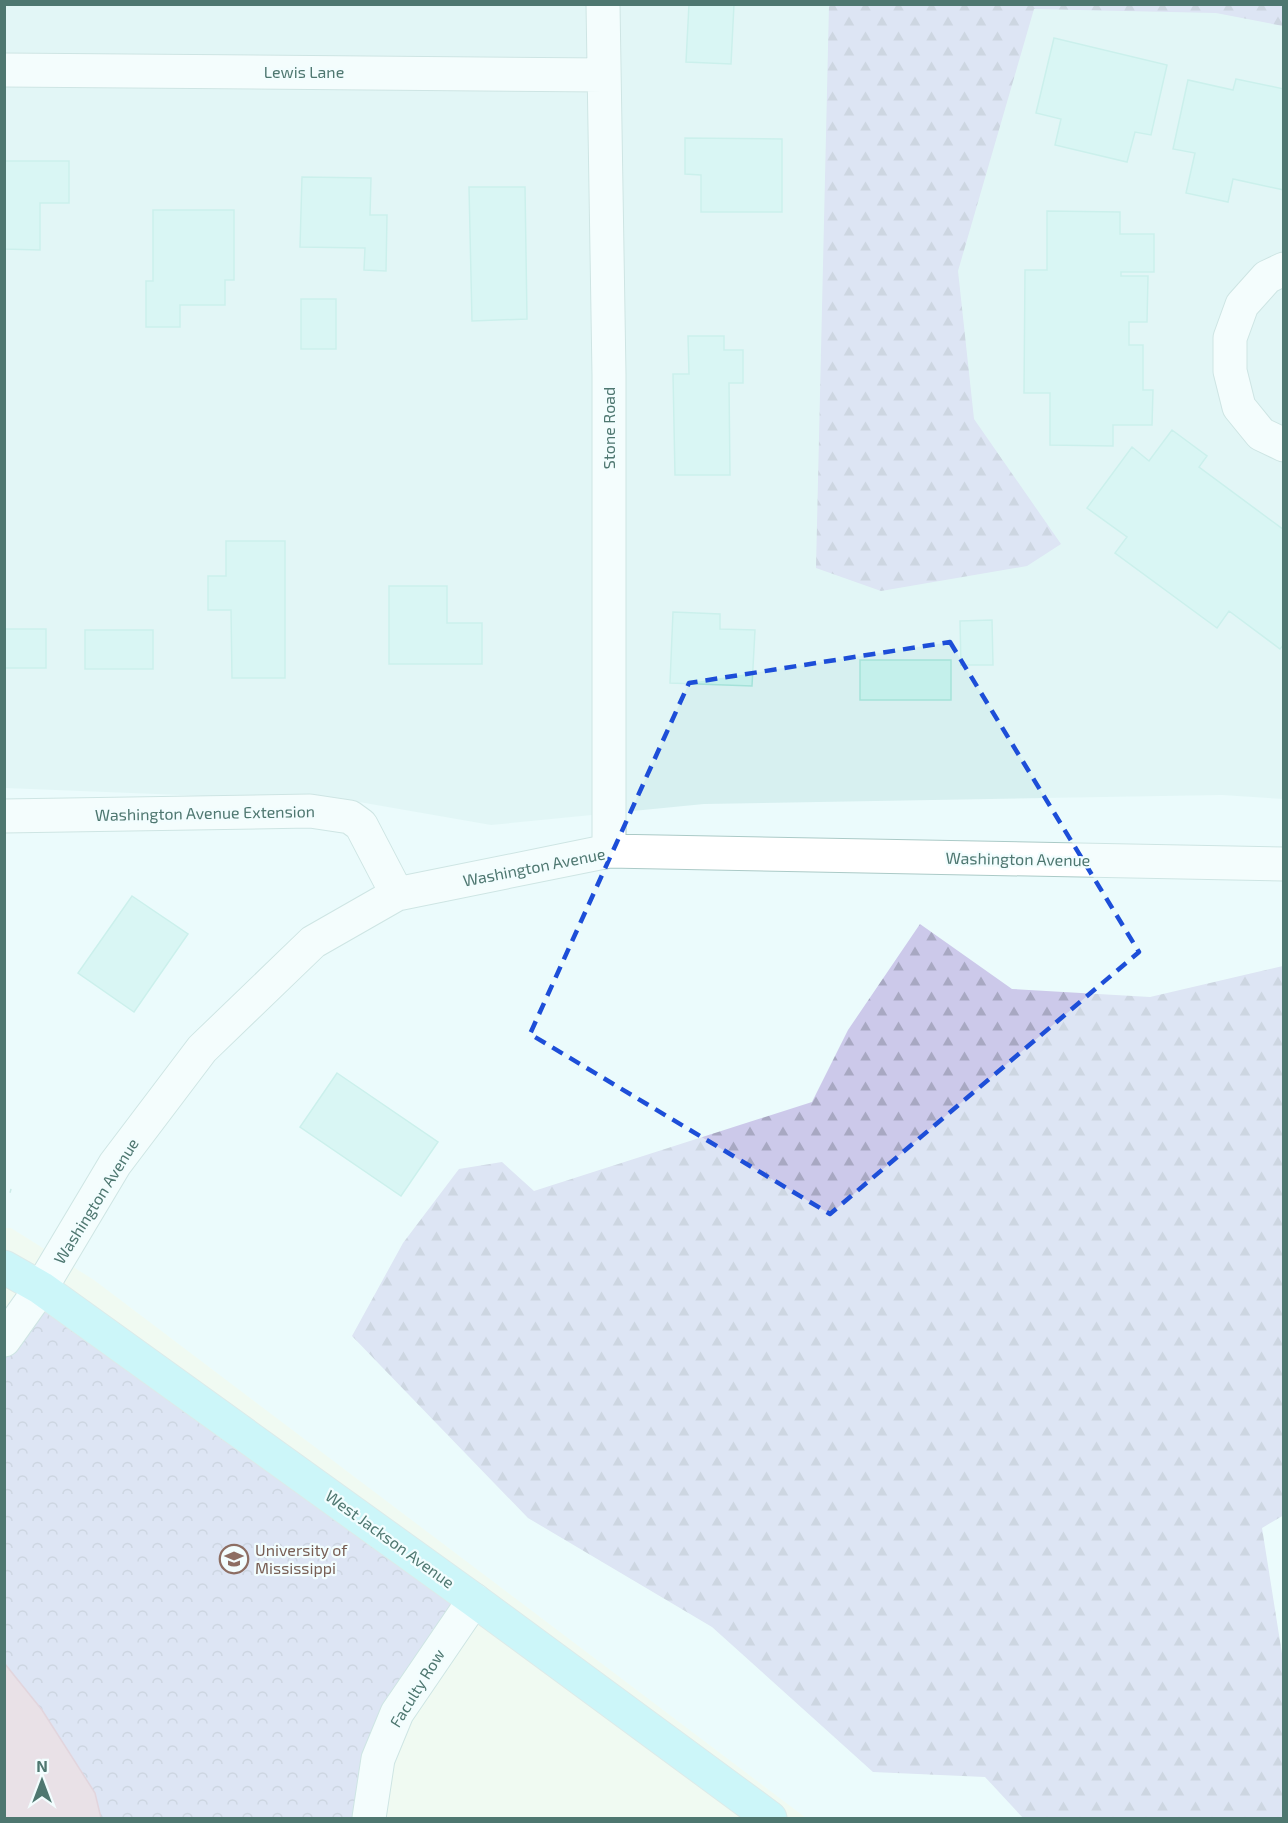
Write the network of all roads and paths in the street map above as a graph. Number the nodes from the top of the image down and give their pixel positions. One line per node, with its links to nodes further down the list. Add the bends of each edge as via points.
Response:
1 (603, 4): 3 (street, Stone Road)
2 (4, 70): 3 (street, Lewis Lane)
3 (604, 75): 7 (street, Stone Road, via 609,375)
4 (1284, 269): 5 (street, via 1267,277 1242,305 1230,338 1230,371 1239,407 1261,434)
5 (1284, 446)
6 (4, 816): 9 (street, Washington Avenue Extension, via 310,811 350,817 360,825)
7 (609, 851): 8 (street, Washington Avenue); 9 (street, Washington Avenue)
8 (1284, 864)
9 (397, 894): 13 (street, Washington Avenue, via 313,942 202,1049 115,1164)
10 (4, 1189): 11 (path)
11 (15, 1192)
12 (4, 1267): 13 (main road, West Jackson Avenue)
13 (41, 1288): 14 (street, Washington Avenue); 15 (main road, West Jackson Avenue)
14 (4, 1340)
15 (474, 1600): 16 (street, Faculty Row, via 397,1713 378,1758); 17 (main road, West Jackson Avenue)
16 (369, 1818)
17 (770, 1818)

